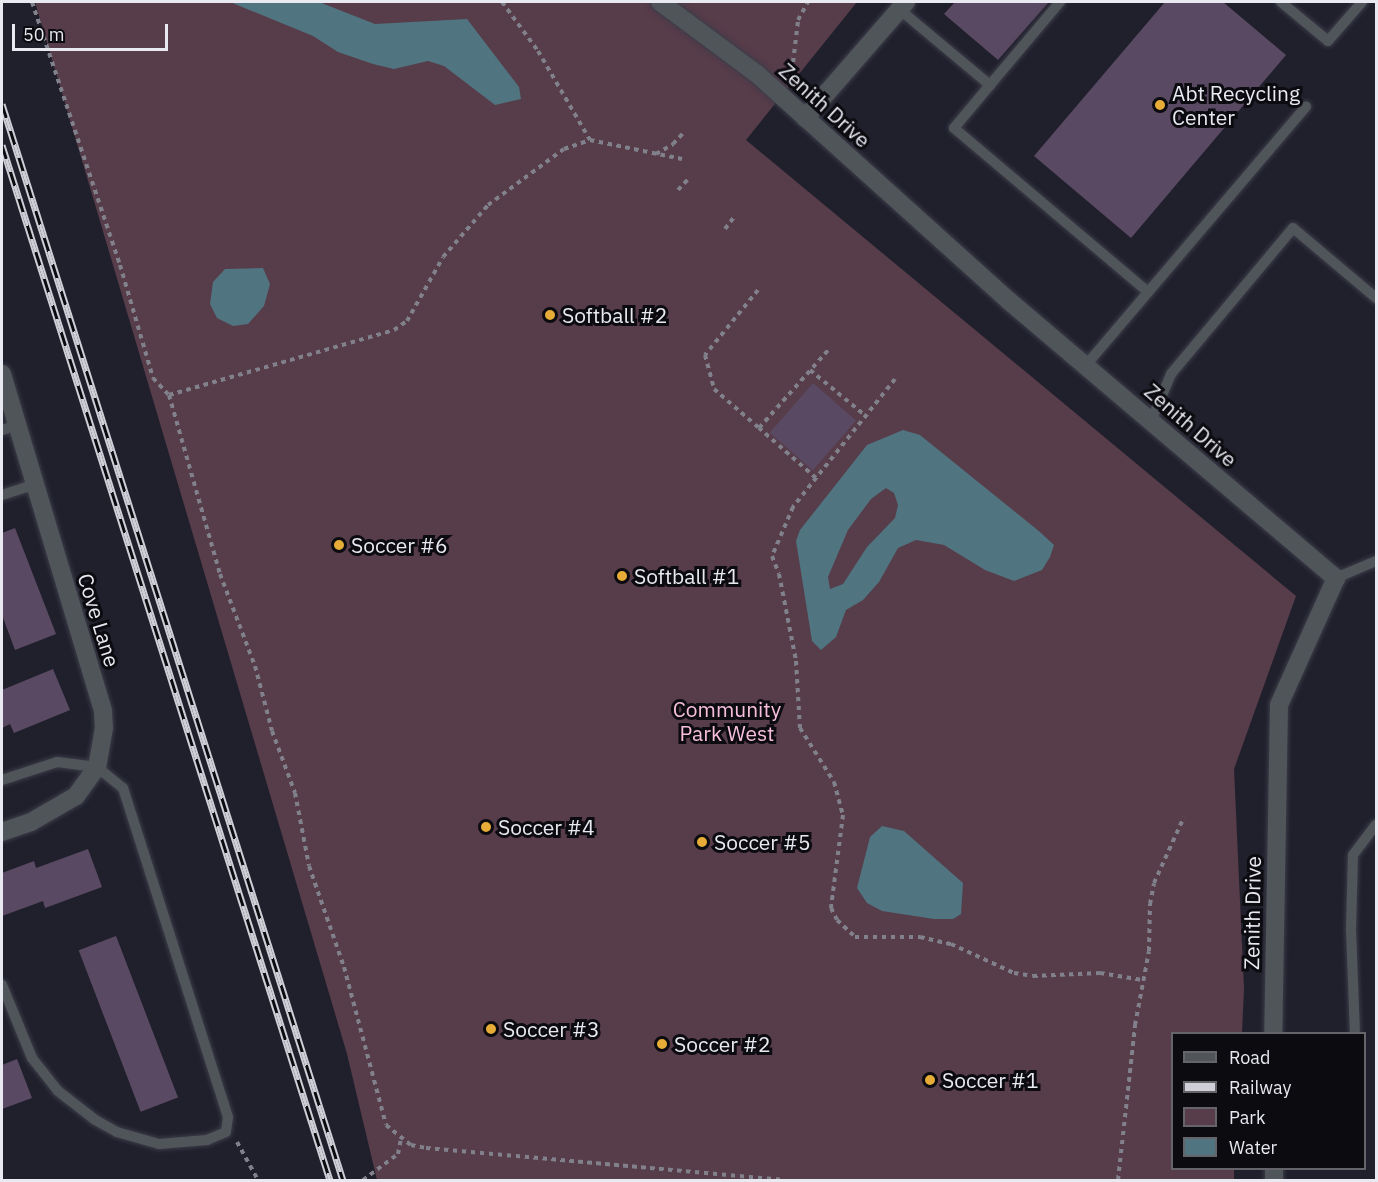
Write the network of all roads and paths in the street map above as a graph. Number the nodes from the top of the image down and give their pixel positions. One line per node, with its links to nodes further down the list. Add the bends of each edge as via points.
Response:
1 (32, 2): 29 (path, via 153,378)
2 (502, 2): 14 (path, via 538,51)
3 (660, 2): 10 (street, Zenith Drive)
4 (808, 2): 10 (path, via 798,20 794,67)
5 (1060, 2): 9 (lane)
6 (1281, 2): 7 (lane, via 1328,41)
7 (1362, 2)
8 (902, 5): 9 (lane); 12 (street)
9 (990, 85): 22 (lane, via 954,128)
10 (783, 97): 12 (street, Zenith Drive)
11 (1306, 107): 22 (lane)
12 (805, 118): 25 (street, Zenith Drive, via 1010,301)
13 (685, 131): 15 (path)
14 (590, 140): 15 (path); 29 (path, via 564,149 488,206 443,257 407,321 394,330)
15 (656, 154): 16 (path)
16 (682, 159)
17 (689, 178): 18 (path)
18 (678, 190)
19 (734, 217): 20 (path)
20 (725, 229)
21 (758, 290): 33 (path, via 705,355 714,389)
22 (1148, 292): 25 (lane)
23 (1377, 298): 31 (lane, via 1293,228 1171,374)
24 (831, 347): 26 (path)
25 (1087, 364): 31 (street, Zenith Drive)
26 (810, 370): 30 (path); 33 (path)
27 (2, 374): 32 (street, Cove Lane)
28 (895, 379): 30 (path)
29 (169, 395): 49 (path, via 220,574 255,666 272,731 295,793 309,866 344,967 379,1108 386,1125)
30 (867, 417): 34 (path)
31 (1151, 421): 38 (street, Zenith Drive)
32 (9, 428): 35 (street, Cove Lane)
33 (759, 428): 34 (path)
34 (816, 478): 44 (path, via 793,507 771,556 779,574 796,661 800,728 834,782 843,815 830,892 837,920 855,937 920,937 951,944 1014,973 1056,977 1100,973)
35 (35, 484): 36 (lane); 39 (street, Cove Lane, via 103,711 102,751)
36 (2, 495)
37 (1377, 561): 38 (lane)
38 (1336, 578): 46 (street, Zenith Drive, via 1278,705)
39 (97, 767): 40 (lane, via 57,762); 43 (street, Cove Lane, via 76,796 59,808); 48 (lane, via 123,788)
40 (2, 780)
41 (1184, 817): 44 (path, via 1154,883 1149,951)
42 (1377, 825): 47 (lane, via 1353,855)
43 (2, 832)
44 (1142, 980): 53 (path)
45 (2, 985): 48 (lane, via 32,1058 58,1091 94,1119 136,1140 159,1144 207,1140 220,1136)
46 (1273, 1032)
47 (1355, 1032)
48 (229, 1126): 50 (path)
49 (401, 1138): 51 (path, via 398,1154); 52 (path, via 411,1145 461,1152)
50 (258, 1180)
51 (363, 1180)
52 (783, 1180)
53 (1118, 1180)

